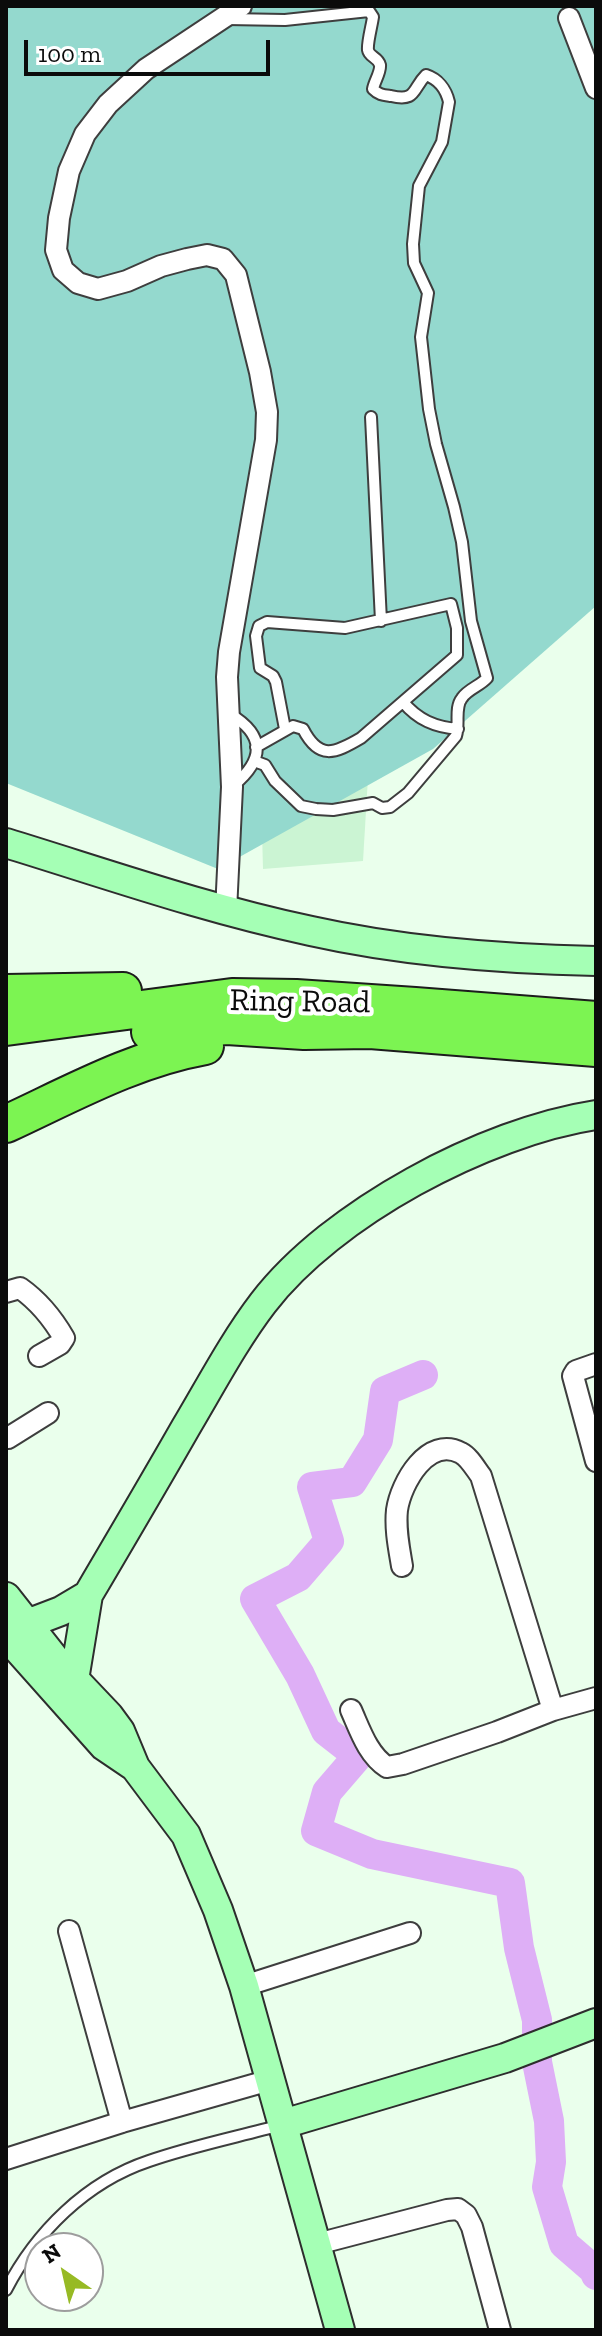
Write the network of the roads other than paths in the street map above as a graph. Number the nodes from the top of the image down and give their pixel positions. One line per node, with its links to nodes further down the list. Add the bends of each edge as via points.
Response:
1 (241, 6): 3 (street)
2 (569, 18): 4 (street)
3 (222, 19): 6 (lane, via 285,20 369,11 373,17 368,49 380,66 373,85 377,94 409,98 426,75 435,78 447,95 442,142 419,186 413,244 414,263 428,293 421,337 429,409 462,542); 10 (street, via 146,69 85,134 69,171 56,250 63,270 78,283 98,289 207,255 223,259 236,275 267,412 229,652)
4 (596, 88)
5 (371, 417): 8 (lane)
6 (467, 599): 7 (lane); 12 (lane, via 487,678 463,696)
7 (451, 604): 8 (lane); 9 (lane, via 457,655)
8 (381, 621): 11 (lane, via 345,628 267,622 259,626 260,668 276,682)
9 (403, 702): 11 (lane, via 344,748 323,751 299,726); 12 (lane, via 415,716)
10 (229, 713): 13 (lane, via 246,723); 15 (street)
11 (285, 729): 13 (lane)
12 (458, 729): 14 (lane, via 408,793 390,807 301,806 265,765)
13 (256, 747): 14 (lane)
14 (254, 761): 15 (lane)
15 (232, 787): 17 (street)
16 (6, 843): 17 (street)
17 (226, 911): 18 (street, via 363,941 510,959)
18 (596, 961)
19 (6, 993): 20 (highway, via 185,990)
20 (232, 997): 21 (highway, Ring Road); 22 (highway, Ring Road)
21 (596, 1020)
22 (6, 1027)
23 (304, 1031): 24 (highway, Ring Road, via 370,1030); 25 (highway, Ring Road, via 190,1028); 27 (highway, via 155,1057)
24 (596, 1048)
25 (6, 1052)
26 (596, 1115): 35 (street, via 523,1134 422,1177 357,1217 294,1269 233,1347)
27 (6, 1124)
28 (6, 1292): 29 (street, via 20,1288 30,1295 64,1338)
29 (39, 1356)
30 (596, 1364): 33 (street, via 573,1376)
31 (48, 1413): 32 (street)
32 (7, 1438)
33 (596, 1461)
34 (402, 1566): 41 (street, via 397,1510 405,1483 433,1452 448,1448 464,1454 481,1476)
35 (88, 1595): 37 (street); 38 (street)
36 (6, 1597): 37 (street)
37 (12, 1631): 38 (street); 42 (street, via 104,1746)
38 (74, 1680): 42 (street, via 120,1731)
39 (596, 1698): 41 (street)
40 (351, 1710): 41 (street, via 372,1753 387,1767)
41 (553, 1710)
42 (135, 1767): 45 (street, via 186,1835)
43 (69, 1931): 48 (street)
44 (410, 1933): 45 (street)
45 (244, 1986): 47 (street)
46 (596, 2023): 49 (street, via 505,2058)
47 (270, 2080): 48 (street); 49 (street)
48 (122, 2122): 50 (street)
49 (283, 2124): 51 (street); 52 (lane, via 147,2162 90,2190 49,2227)
50 (6, 2159)
51 (317, 2244): 53 (street); 54 (street, via 458,2209 472,2227)
52 (6, 2290)
53 (340, 2330)
54 (500, 2330)

